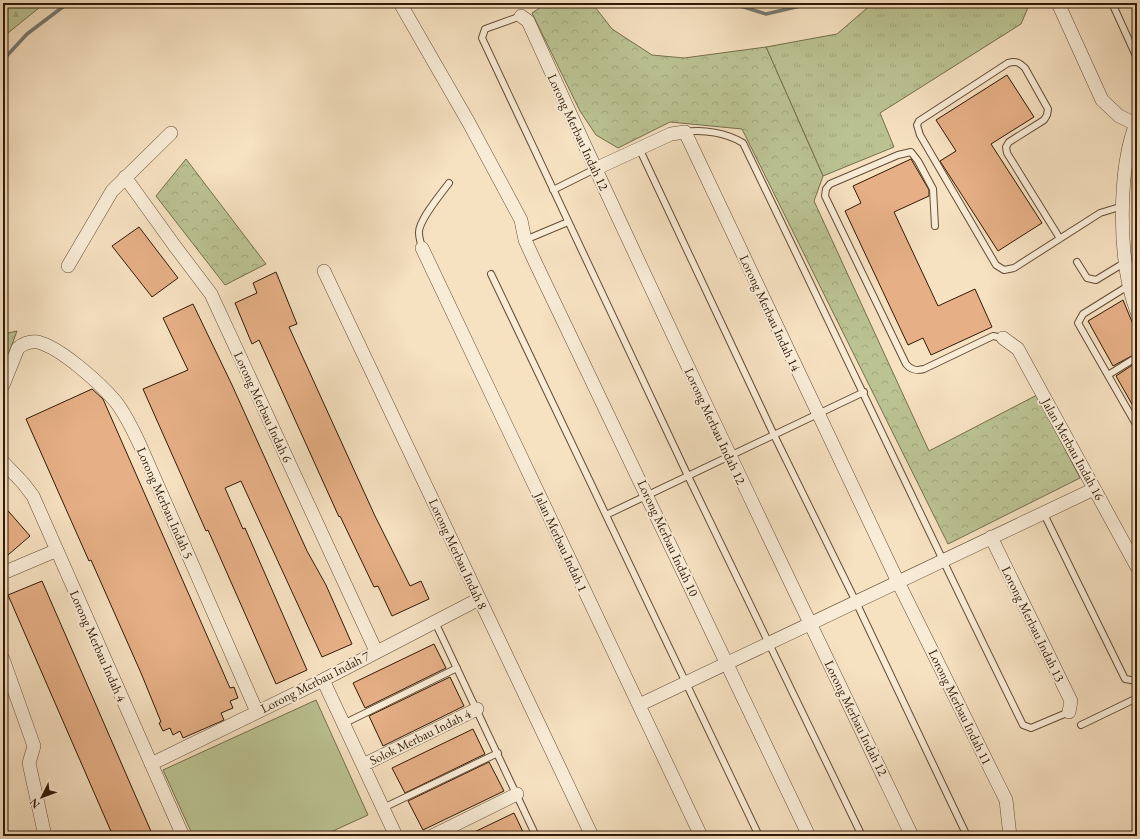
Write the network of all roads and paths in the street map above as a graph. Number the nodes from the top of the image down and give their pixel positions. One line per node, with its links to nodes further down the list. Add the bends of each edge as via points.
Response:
1 (400, 3): 18 (street, Lorong Merbau Indah 10, via 521,220)
2 (1058, 3): 6 (street, via 1102,100 1119,116)
3 (1112, 3): 5 (lane)
4 (521, 16): 10 (street, Lorong Merbau Indah 12, via 528,21); 13 (lane, via 486,29 482,38)
5 (1137, 58)
6 (1136, 123): 14 (street, via 1126,161)
7 (685, 132): 9 (street, via 671,134); 31 (lane, via 697,130 743,143); 32 (street, Lorong Merbau Indah 14)
8 (171, 133): 11 (street)
9 (639, 148): 10 (street); 34 (lane)
10 (595, 169): 13 (lane); 35 (street, Lorong Merbau Indah 12)
11 (125, 177): 22 (street, via 112,190); 53 (street, Lorong Merbau Indah 6, via 211,294)
12 (449, 183): 19 (lane, via 424,215 418,231)
13 (553, 190): 15 (lane)
14 (1123, 206): 17 (lane, via 1100,213); 21 (street)
15 (568, 222): 18 (lane); 37 (lane)
16 (935, 226): 27 (lane, via 933,189 911,152 898,154 830,184 826,189 825,196 906,364 911,369 924,369 993,336)
17 (1059, 238): 17 (lane, via 1014,268 999,268 920,135 917,125 919,121 1008,63 1020,63 1048,109 1044,120 1009,142 1006,147 1007,153)
18 (525, 240): 39 (street, Lorong Merbau Indah 10)
19 (422, 248): 61 (street, Jalan Merbau Indah 1)
20 (1077, 262): 21 (lane, via 1087,278 1096,280)
21 (1124, 263): 25 (street)
22 (68, 266)
23 (324, 271): 48 (street, Lorong Merbau Indah 8)
24 (491, 274): 41 (lane)
25 (1128, 286): 26 (street); 29 (lane, via 1083,314 1078,323)
26 (1137, 312)
27 (1003, 338): 38 (street, Jalan Merbau Indah 16, via 1018,349)
28 (1137, 357): 29 (lane)
29 (1108, 374): 33 (lane)
30 (3, 385): 63 (street, Lorong Merbau Indah 5, via 14,354 22,344 37,342 51,348 88,373 117,403 140,445)
31 (864, 392): 32 (lane); 44 (lane)
32 (818, 414): 34 (lane); 47 (street, Lorong Merbau Indah 14)
33 (1137, 426)
34 (774, 435): 35 (lane); 49 (lane)
35 (729, 456): 37 (lane); 51 (street, Lorong Merbau Indah 12)
36 (3, 462): 43 (street, Lorong Merbau Indah 4, via 33,496)
37 (688, 476): 39 (lane); 52 (lane)
38 (1094, 489): 40 (street); 45 (street, Jalan Merbau Indah 16)
39 (648, 495): 41 (lane); 55 (street, Lorong Merbau Indah 10)
40 (1043, 512): 42 (street); 58 (lane, via 1125,679)
41 (606, 515): 59 (lane)
42 (991, 538): 44 (street); 64 (street, Lorong Merbau Indah 13, via 1071,702)
43 (56, 551): 46 (street); 68 (street, Lorong Merbau Indah 4)
44 (942, 560): 47 (street); 64 (lane, via 1023,725 1031,728)
45 (1137, 567)
46 (3, 573)
47 (898, 582): 49 (street); 84 (street, Lorong Merbau Indah 11, via 1003,795)
48 (480, 599): 50 (street, Lorong Merbau Indah 7); 77 (street, Lorong Merbau Indah 8)
49 (856, 602): 51 (street); 83 (lane)
50 (435, 622): 53 (street, Lorong Merbau Indah 7); 56 (lane)
51 (810, 624): 52 (street); 82 (street, Lorong Merbau Indah 12)
52 (770, 643): 55 (street); 81 (lane)
53 (376, 651): 57 (street, Lorong Merbau Indah 7)
54 (3, 659): 72 (street, via 34,746 29,763)
55 (726, 664): 59 (street); 80 (street, Lorong Merbau Indah 10)
56 (457, 668): 62 (lane); 65 (lane)
57 (323, 680): 63 (street, Lorong Merbau Indah 7); 65 (street)
58 (1137, 681)
59 (687, 682): 61 (street); 79 (lane)
60 (1137, 698): 66 (lane)
61 (639, 705): 78 (street, Jalan Merbau Indah 1)
62 (477, 709): 67 (lane); 69 (street, Solok Merbau Indah 4)
63 (257, 712): 68 (street, Lorong Merbau Indah 7)
64 (1069, 712)
65 (343, 724): 69 (street)
66 (1081, 725)
67 (498, 753): 70 (lane); 71 (lane)
68 (151, 764): 73 (street, Lorong Merbau Indah 4)
69 (363, 766): 71 (street)
70 (517, 794): 75 (street); 76 (lane)
71 (383, 808): 74 (street)
72 (45, 836)
73 (183, 836)
74 (396, 836)
75 (432, 836)
76 (536, 836)
77 (592, 836)
78 (701, 836)
79 (760, 836)
80 (809, 836)
81 (862, 836)
82 (912, 836)
83 (967, 836)
84 (1010, 836)

